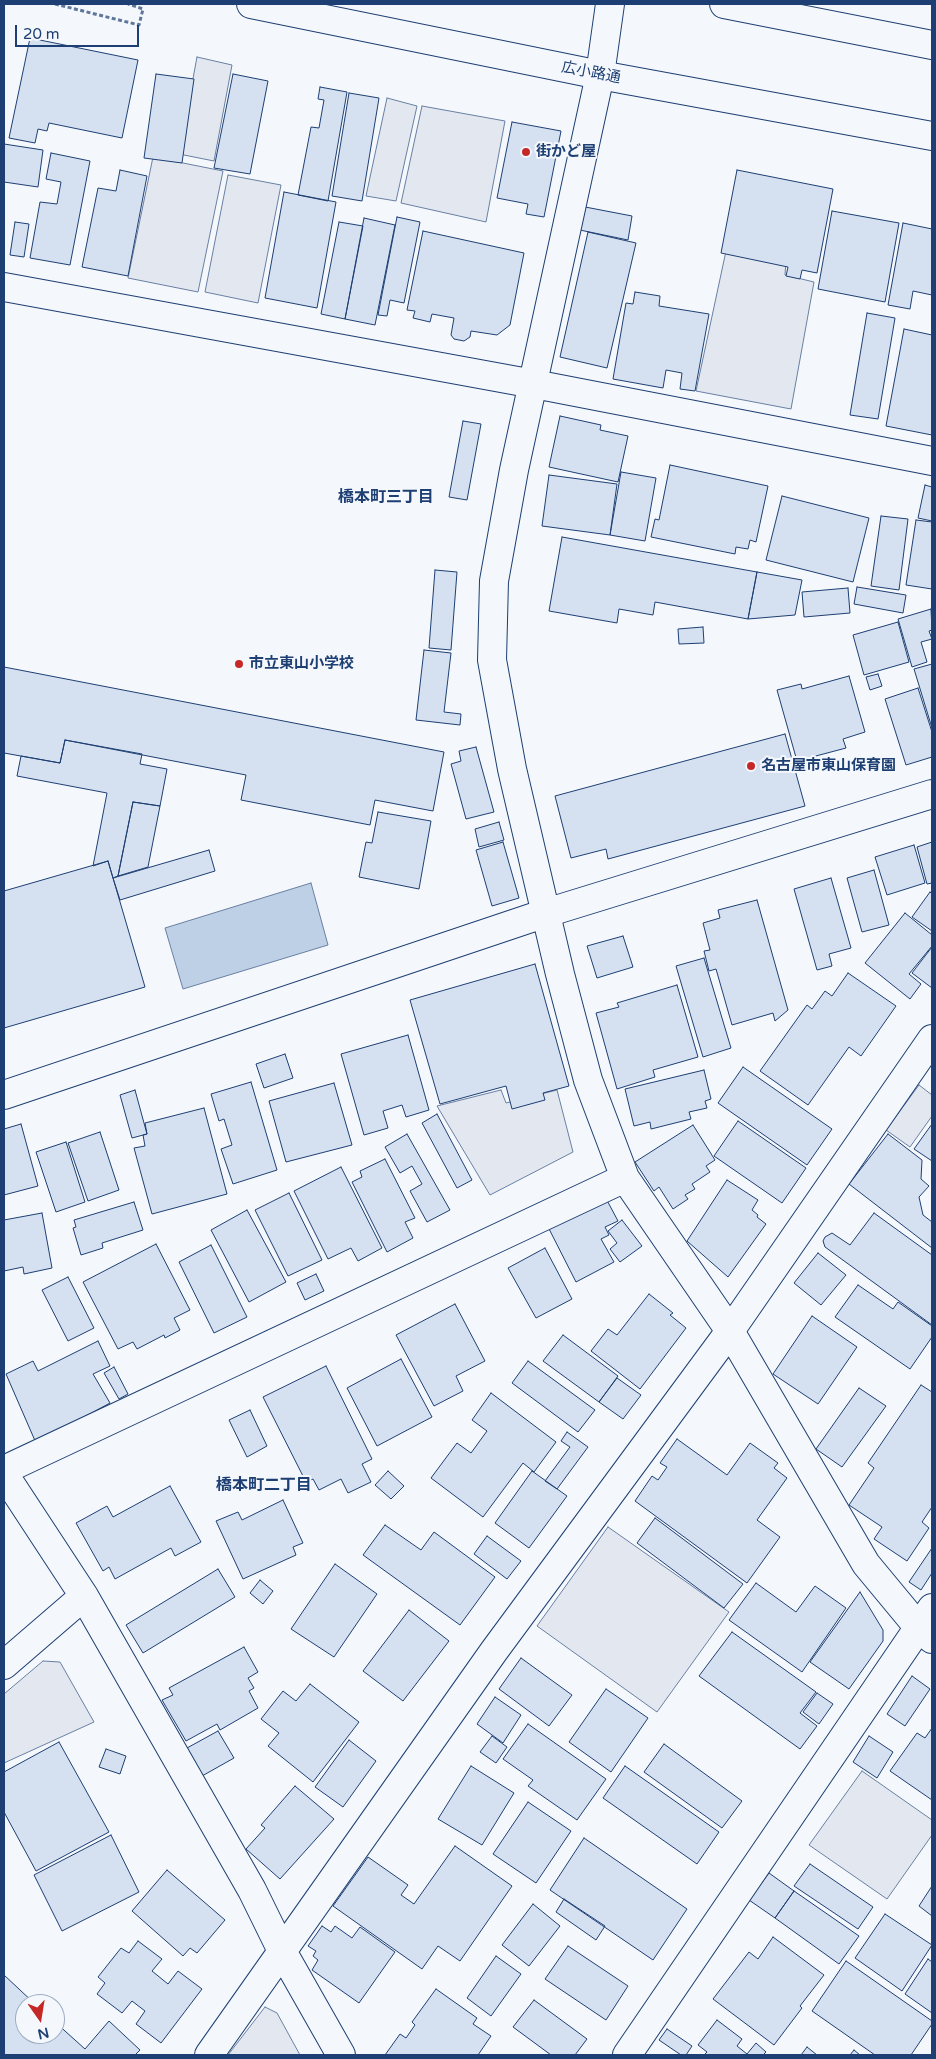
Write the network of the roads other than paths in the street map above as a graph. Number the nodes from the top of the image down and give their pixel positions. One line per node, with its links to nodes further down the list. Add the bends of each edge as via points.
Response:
1 (251, 4): 5 (street, 広小路通)
2 (610, 4): 5 (street)
3 (724, 4): 4 (street)
4 (932, 45)
5 (600, 75): 6 (street, 広小路通); 8 (street)
6 (932, 136)
7 (4, 287): 8 (street)
8 (534, 384): 9 (street); 11 (street, via 494,581 492,660 512,769)
9 (932, 461)
10 (932, 794): 11 (street)
11 (546, 913): 13 (street); 14 (street, via 588,1080)
12 (932, 1039): 15 (street)
13 (4, 1095)
14 (625, 1178): 15 (street); 16 (street)
15 (730, 1330): 19 (street, via 866,1564); 21 (street, via 494,1651)
16 (4, 1470)
17 (4, 1474): 18 (street)
18 (84, 1596): 20 (street); 21 (street, via 252,1890)
19 (928, 1625): 24 (street)
20 (4, 1666)
21 (282, 1951): 22 (street); 23 (street)
22 (210, 2055)
23 (341, 2055)
24 (627, 2055)

